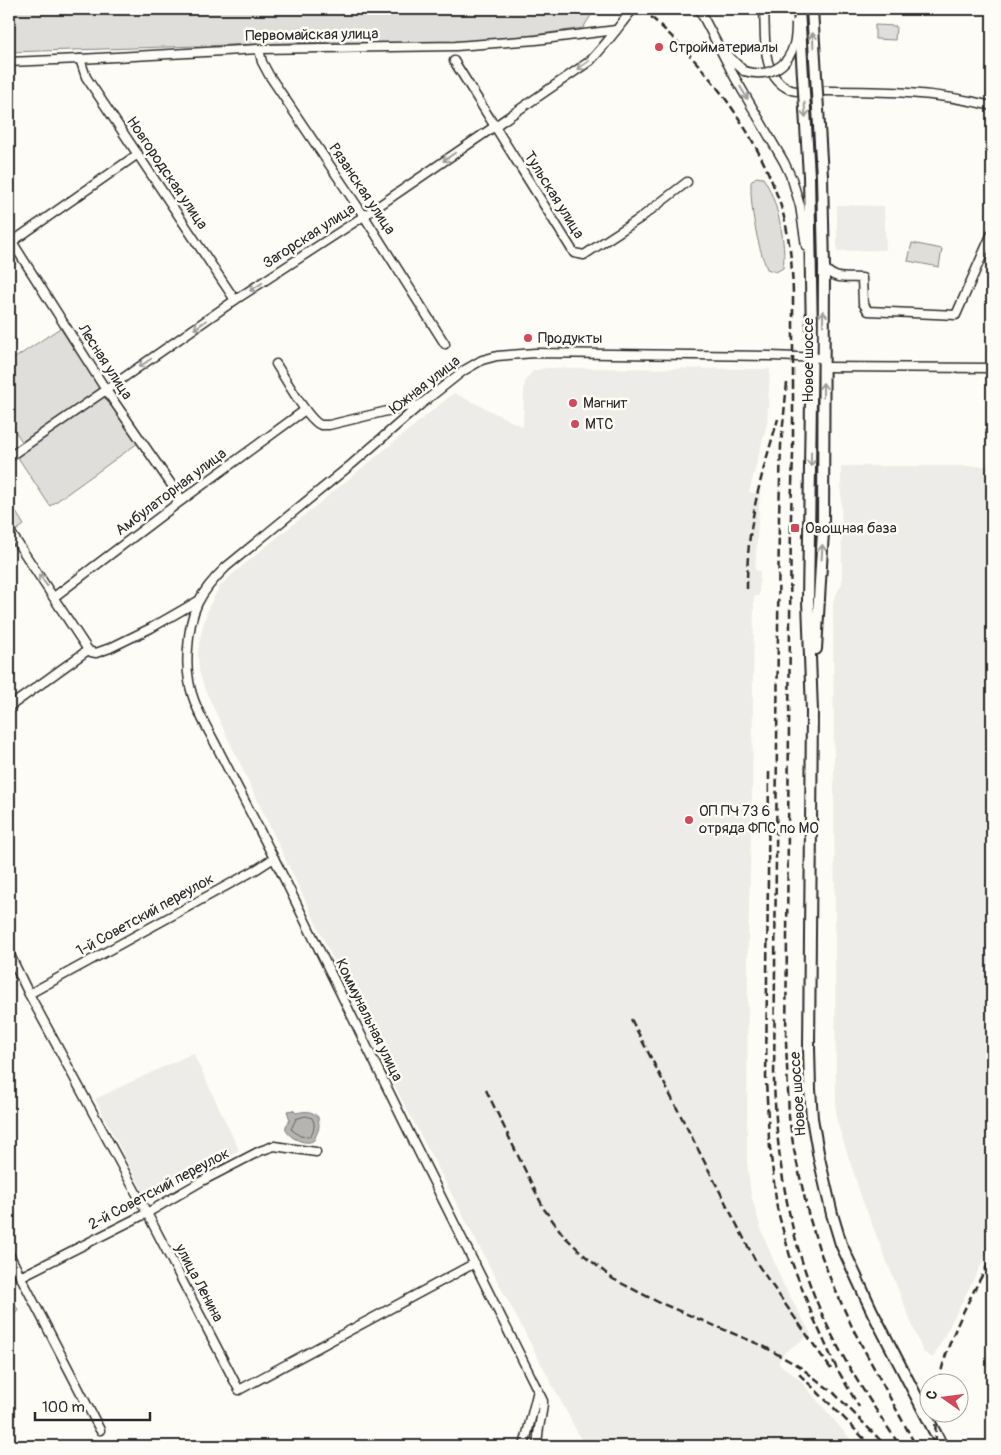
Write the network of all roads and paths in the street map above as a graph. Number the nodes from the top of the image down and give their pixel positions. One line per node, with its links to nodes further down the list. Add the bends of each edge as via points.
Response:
1 (634, 9): 6 (street, Загорская улица)
2 (699, 9): 8 (street)
3 (764, 9): 12 (street, via 768,65 773,75 787,88 798,91 917,93)
4 (798, 9): 8 (street, bridge, via 794,44 788,58 779,67 765,73 744,71); 22 (main road, Новое шоссе, one-way to 22, bridge, via 809,176)
5 (812, 9): 19 (main road, Новое шоссе, one-way to 5, bridge)
6 (616, 30): 7 (street, Первомайская улица, via 456,46); 13 (street, Загорская улица, one-way to 13, via 590,61)
7 (258, 49): 9 (street, Первомайская улица); 16 (street, Рязанская улица, via 269,75)
8 (721, 50): 22 (street, one-way to 22, via 792,179 800,206)
9 (80, 60): 11 (street, Первомайская улица); 14 (street, Новгородская улица, via 86,77)
10 (454, 61): 13 (street, Тульская улица)
11 (9, 62)
12 (992, 106)
13 (495, 126): 15 (street, Тульская улица, via 574,253 590,252); 16 (street, Загорская улица, one-way to 16)
14 (138, 154): 18 (street); 23 (street, Новгородская улица)
15 (687, 182)
16 (364, 216): 23 (street, Загорская улица, one-way to 23); 24 (street, Рязанская улица)
17 (992, 233): 20 (street, via 956,315 868,311 863,303 862,278)
18 (10, 241): 29 (street, Лесная улица)
19 (824, 267): 20 (street); 21 (main road, Новое шоссе)
20 (834, 277): 21 (street)
21 (823, 286): 26 (main road, Новое шоссе, one-way to 21)
22 (812, 289): 25 (main road, Новое шоссе)
23 (235, 300): 29 (street, Загорская улица, one-way to 29)
24 (445, 344)
25 (812, 358): 26 (street, Южная улица); 30 (street, Южная улица, via 536,353 498,356 482,360 463,371); 39 (main road, Новое шоссе, one-way to 39, via 808,601)
26 (823, 362): 28 (street, Южная улица); 39 (main road, Новое шоссе, one-way to 26, via 823,532)
27 (276, 364): 31 (street)
28 (992, 368)
29 (106, 390): 32 (street, Загорская улица); 33 (street, Лесная улица)
30 (420, 405): 31 (street, via 329,425 320,425); 36 (street, Южная улица, via 226,567)
31 (306, 410): 33 (street, Амбулаторная улица)
32 (9, 456)
33 (182, 500): 35 (street, Амбулаторная улица)
34 (9, 530): 35 (street, one-way to 34)
35 (54, 597): 37 (street)
36 (198, 601): 37 (street, via 110,648 96,653); 40 (street, Коммунальная улица, via 189,632 189,682 199,713)
37 (88, 650): 38 (street)
38 (9, 707)
39 (812, 712): 52 (main road, Новое шоссе, via 809,1064 812,1118 841,1244)
40 (274, 858): 42 (street, 1-й Советский переулок); 46 (street, Коммунальная улица)
41 (9, 953): 42 (street, улица Ленина)
42 (29, 994): 44 (street, улица Ленина)
43 (316, 1152): 44 (street, 2-й Советский переулок, via 274,1146 260,1151)
44 (146, 1213): 46 (street, улица Ленина, via 239,1390); 47 (street, 2-й Советский переулок)
45 (9, 1254): 47 (street)
46 (475, 1263): 48 (street, Коммунальная улица)
47 (20, 1277): 49 (street)
48 (538, 1390): 50 (street); 51 (street, Коммунальная улица, via 543,1411)
49 (100, 1430)
50 (524, 1446)
51 (538, 1446)
52 (942, 1446)

